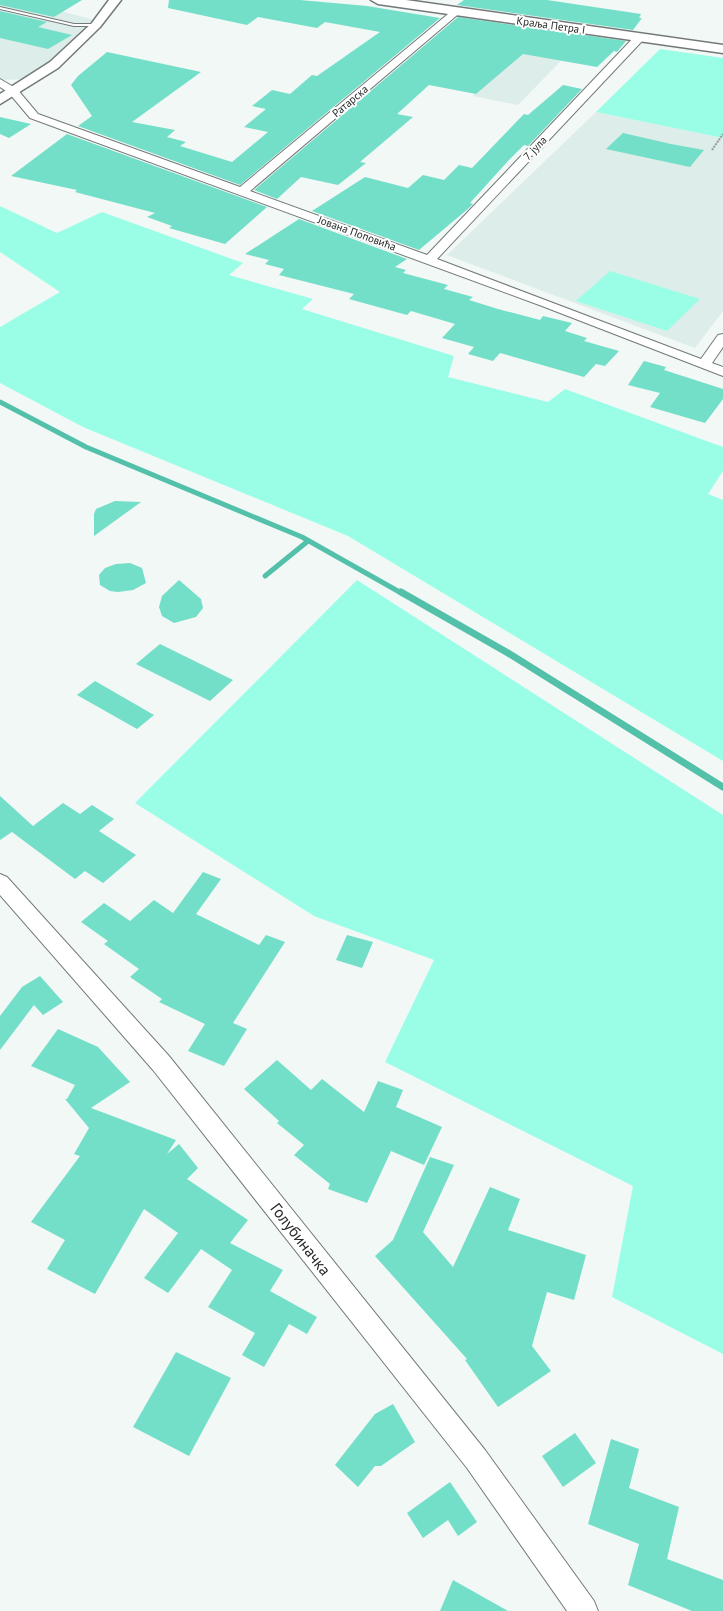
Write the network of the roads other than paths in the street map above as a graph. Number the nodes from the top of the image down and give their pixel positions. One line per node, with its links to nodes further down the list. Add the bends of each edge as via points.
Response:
1 (115, 0): 6 (street)
2 (378, 0): 3 (main road, Краља Петра I)
3 (421, 3): 5 (main road, Краља Петра I)
4 (0, 8): 6 (lane, via 74,25)
5 (457, 11): 7 (main road, Краља Петра I); 12 (street, Ратарска)
6 (96, 25): 9 (street, via 54,65)
7 (640, 37): 8 (main road, Краља Петра I); 13 (street, 7. јула)
8 (723, 49)
9 (4, 86): 10 (street); 11 (street, Јована Поповића)
10 (0, 102): 11 (street)
11 (22, 102): 12 (street, Јована Поповића, via 34,116)
12 (242, 191): 13 (street, Јована Поповића)
13 (429, 260): 15 (street, Јована Поповића)
14 (723, 338): 15 (street)
15 (704, 364): 16 (street, Јована Поповића)
16 (723, 372)
17 (0, 882): 18 (street, Голубиначка, via 168,1071 476,1458)
18 (584, 1611)

